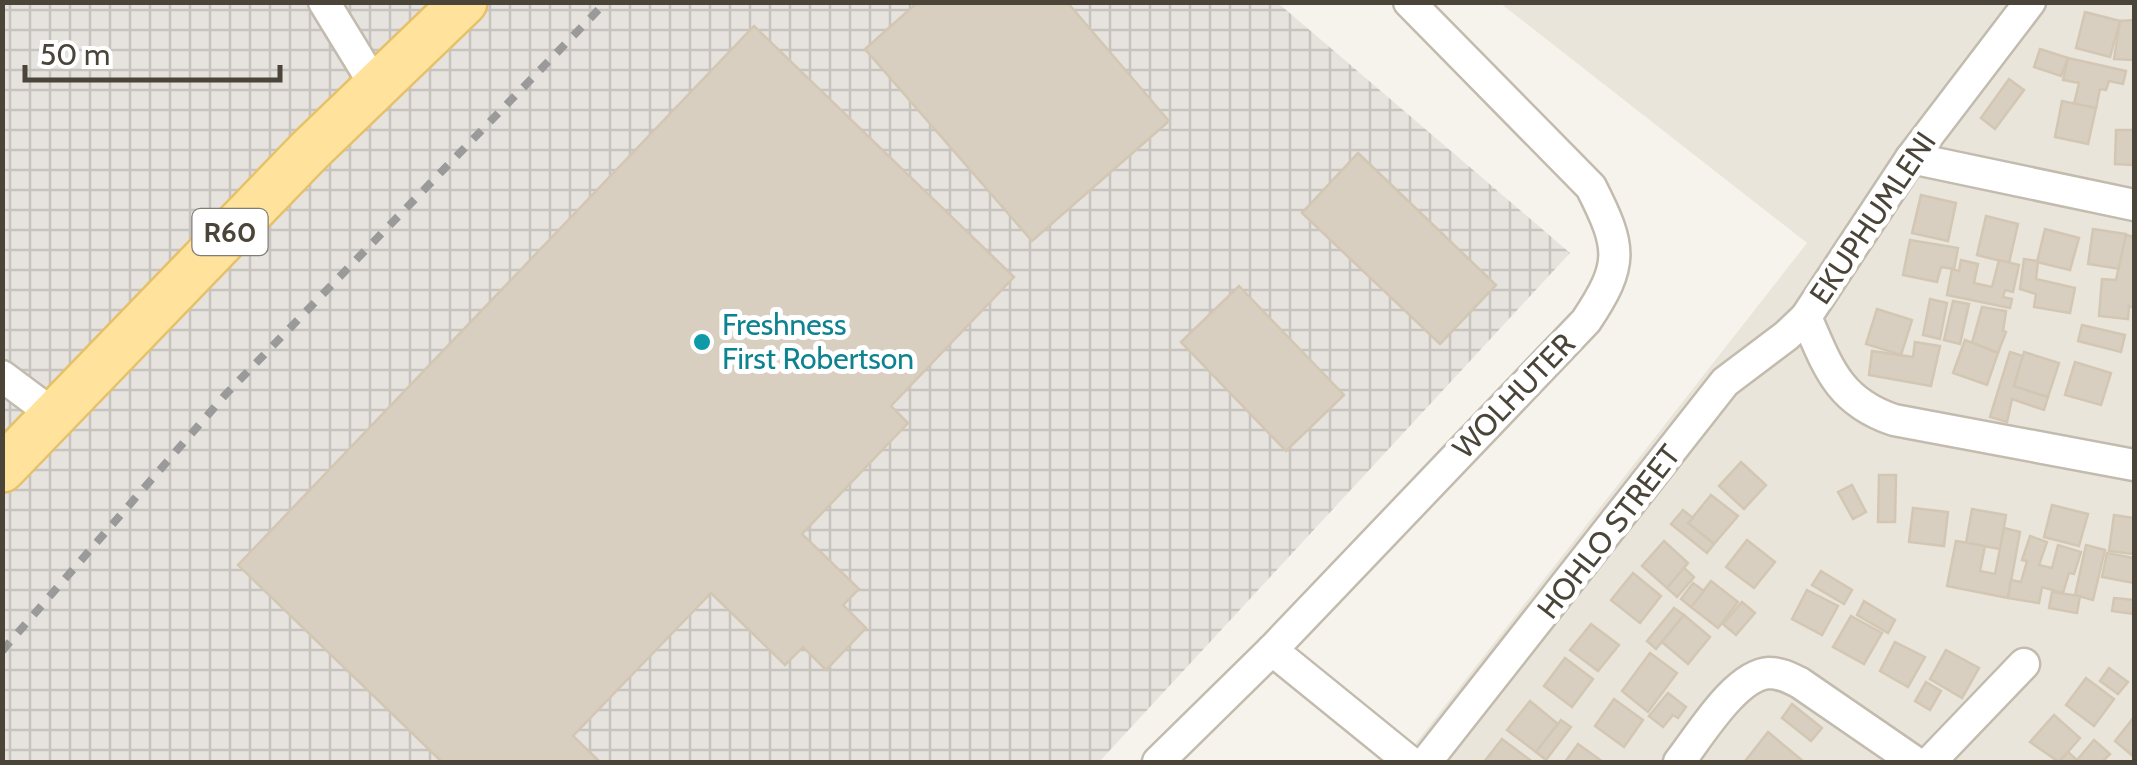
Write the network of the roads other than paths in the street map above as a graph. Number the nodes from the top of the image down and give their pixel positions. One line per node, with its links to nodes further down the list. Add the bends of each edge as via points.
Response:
1 (324, 2): 5 (street)
2 (464, 2): 5 (main road, R60)
3 (1409, 2): 13 (street, WOLHUTER, via 1591,187 1615,253 1611,282 1586,320)
4 (2030, 2): 6 (street, EKUPHUMLENI)
5 (376, 87): 10 (main road, R60)
6 (1912, 158): 7 (street); 8 (street, EKUPHUMLENI)
7 (2134, 205)
8 (1806, 317): 11 (street, EKUPHUMLENI, via 1830,373 1850,398 1874,413); 17 (street, HOHLO STREET, via 1726,382)
9 (2, 376): 10 (street)
10 (53, 414): 12 (main road, R60)
11 (2134, 465)
12 (2, 469)
13 (1272, 650): 15 (street, WOLHUTER); 16 (street)
14 (2024, 664): 20 (street)
15 (1158, 762)
16 (1410, 762)
17 (1426, 762)
18 (1679, 762): 19 (street, via 1734,692 1765,673 1800,682)
19 (1915, 762)
20 (1930, 762)

